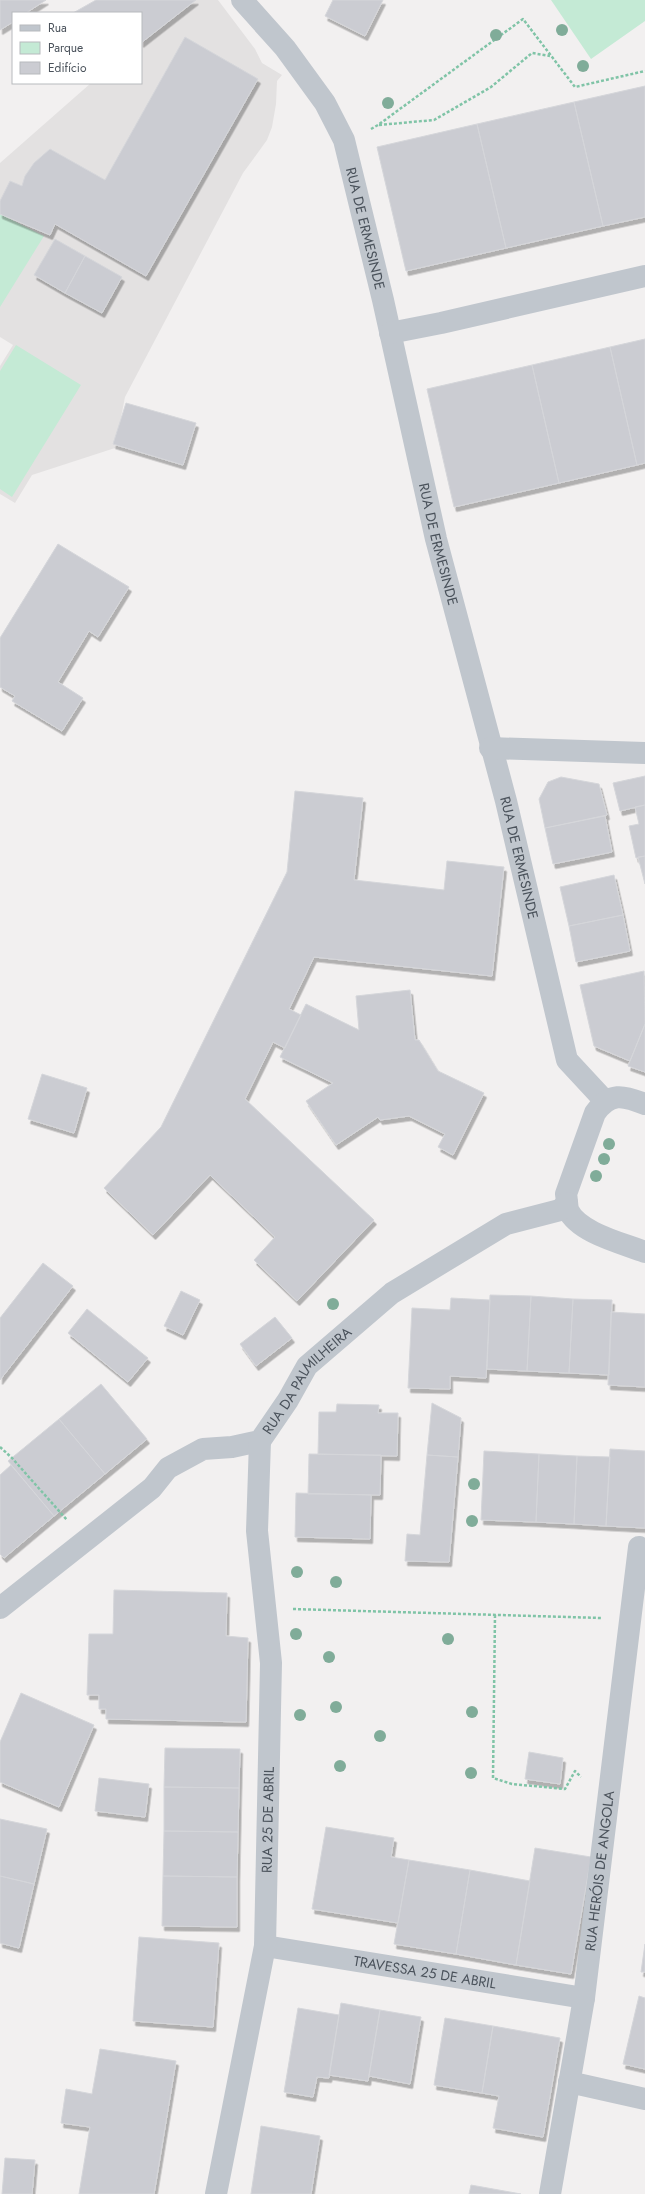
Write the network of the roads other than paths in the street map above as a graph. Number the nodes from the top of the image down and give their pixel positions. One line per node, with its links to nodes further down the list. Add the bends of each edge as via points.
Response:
1 (242, 0): 3 (street, RUA DE ERMESINDE, via 290,54 325,103 344,140)
2 (645, 276): 3 (street)
3 (390, 333): 4 (street, RUA DE ERMESINDE, via 436,539)
4 (490, 748): 5 (street); 6 (street, RUA DE ERMESINDE, via 506,800 567,1060)
5 (645, 753)
6 (605, 1102): 7 (street, via 617,1096); 8 (street, via 595,1113 566,1194)
7 (645, 1104)
8 (567, 1203): 9 (street, via 574,1219 585,1228); 10 (street, RUA DA PALMILHEIRA, via 560,1210 506,1224 392,1293 307,1366)
9 (645, 1252)
10 (260, 1441): 12 (street, RUA DA PALMILHEIRA, via 232,1447 203,1449 168,1468 152,1488); 13 (street, RUA 25 DE ABRIL, via 257,1531 271,1663)
11 (639, 1547): 14 (street, RUA HERÓIS DE ANGOLA)
12 (0, 1608)
13 (265, 1946): 14 (street, TRAVESSA 25 DE ABRIL); 17 (street, RUA 25 DE ABRIL)
14 (584, 1998): 15 (street, RUA HERÓIS DE ANGOLA)
15 (569, 2082): 16 (street); 18 (street, RUA HERÓIS DE ANGOLA)
16 (645, 2099)
17 (216, 2194)
18 (550, 2194)

